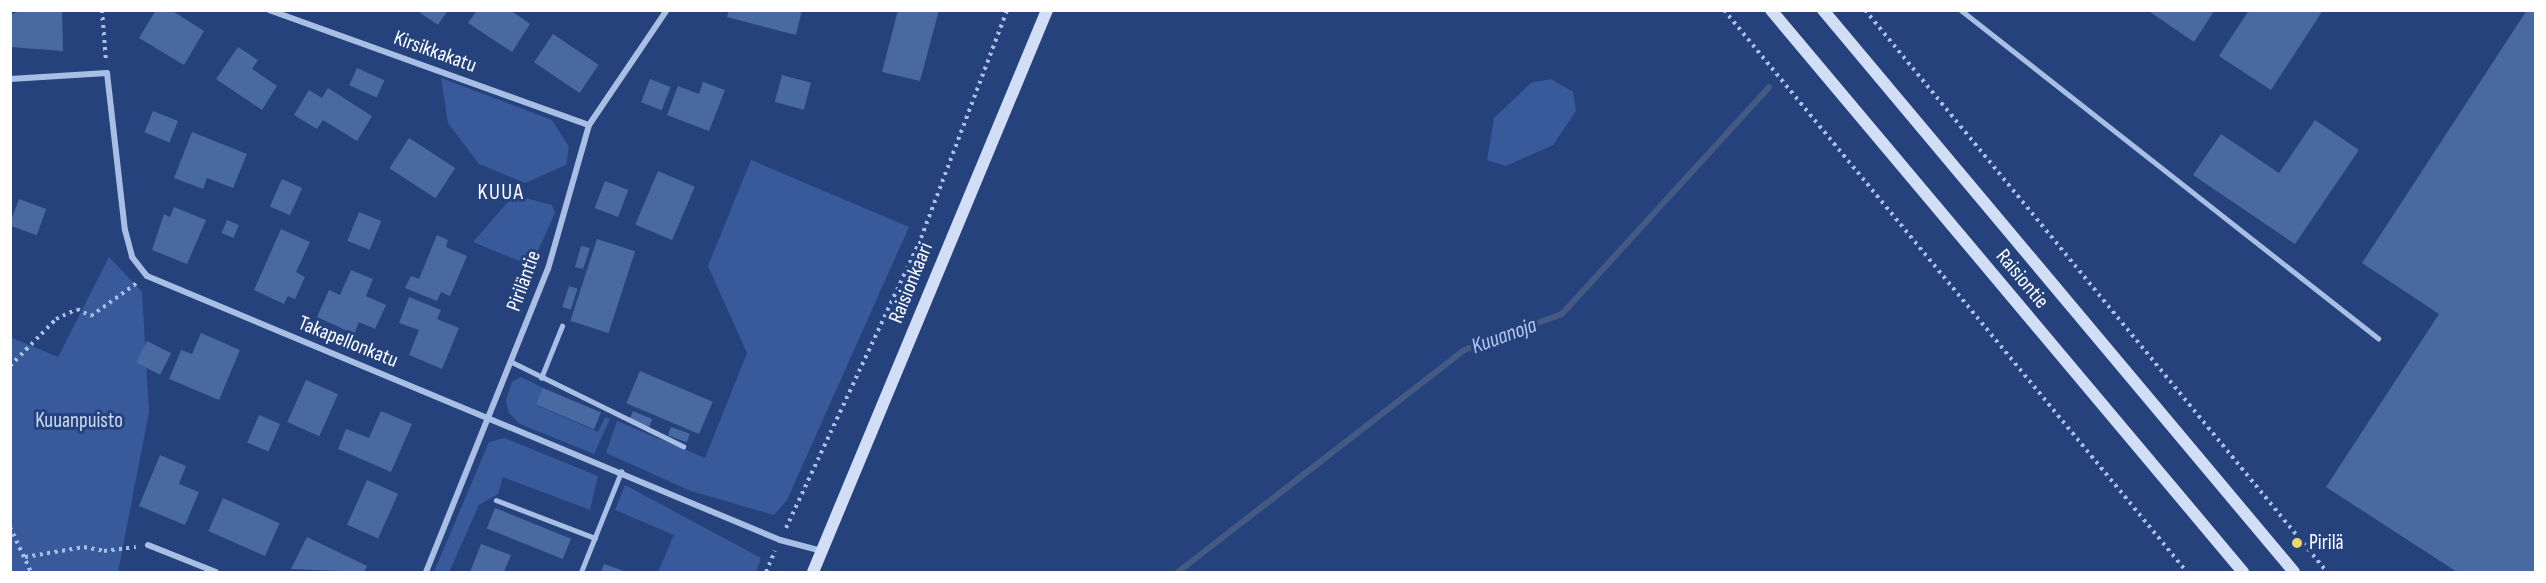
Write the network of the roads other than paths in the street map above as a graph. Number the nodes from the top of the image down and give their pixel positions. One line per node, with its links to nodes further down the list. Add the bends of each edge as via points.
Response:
1 (269, 10): 8 (street, Kirsikkakatu)
2 (667, 10): 8 (street, Piriläntie)
3 (1047, 10): 19 (main road, Raisionkaari)
4 (1771, 10): 24 (main road, Raisiontie)
5 (1823, 10): 25 (main road, Raisiontie)
6 (1961, 10): 10 (lane)
7 (10, 79): 13 (street, Takapellonkatu, via 107,73 125,230 132,257 147,276)
8 (589, 124): 11 (street, Piriläntie, via 548,269)
9 (562, 326): 12 (lane)
10 (2378, 338)
11 (512, 362): 12 (lane); 13 (street, Piriläntie)
12 (541, 378): 14 (lane)
13 (491, 418): 15 (street, Takapellonkatu); 21 (street, Piriläntie)
14 (683, 446)
15 (621, 472): 17 (lane); 19 (street, Takapellonkatu, via 780,540)
16 (496, 500): 17 (lane)
17 (595, 538): 22 (lane)
18 (148, 545): 20 (street)
19 (822, 551): 23 (main road, Raisionkaari)
20 (216, 573)
21 (426, 573)
22 (581, 573)
23 (813, 573)
24 (2243, 573)
25 (2294, 573)

